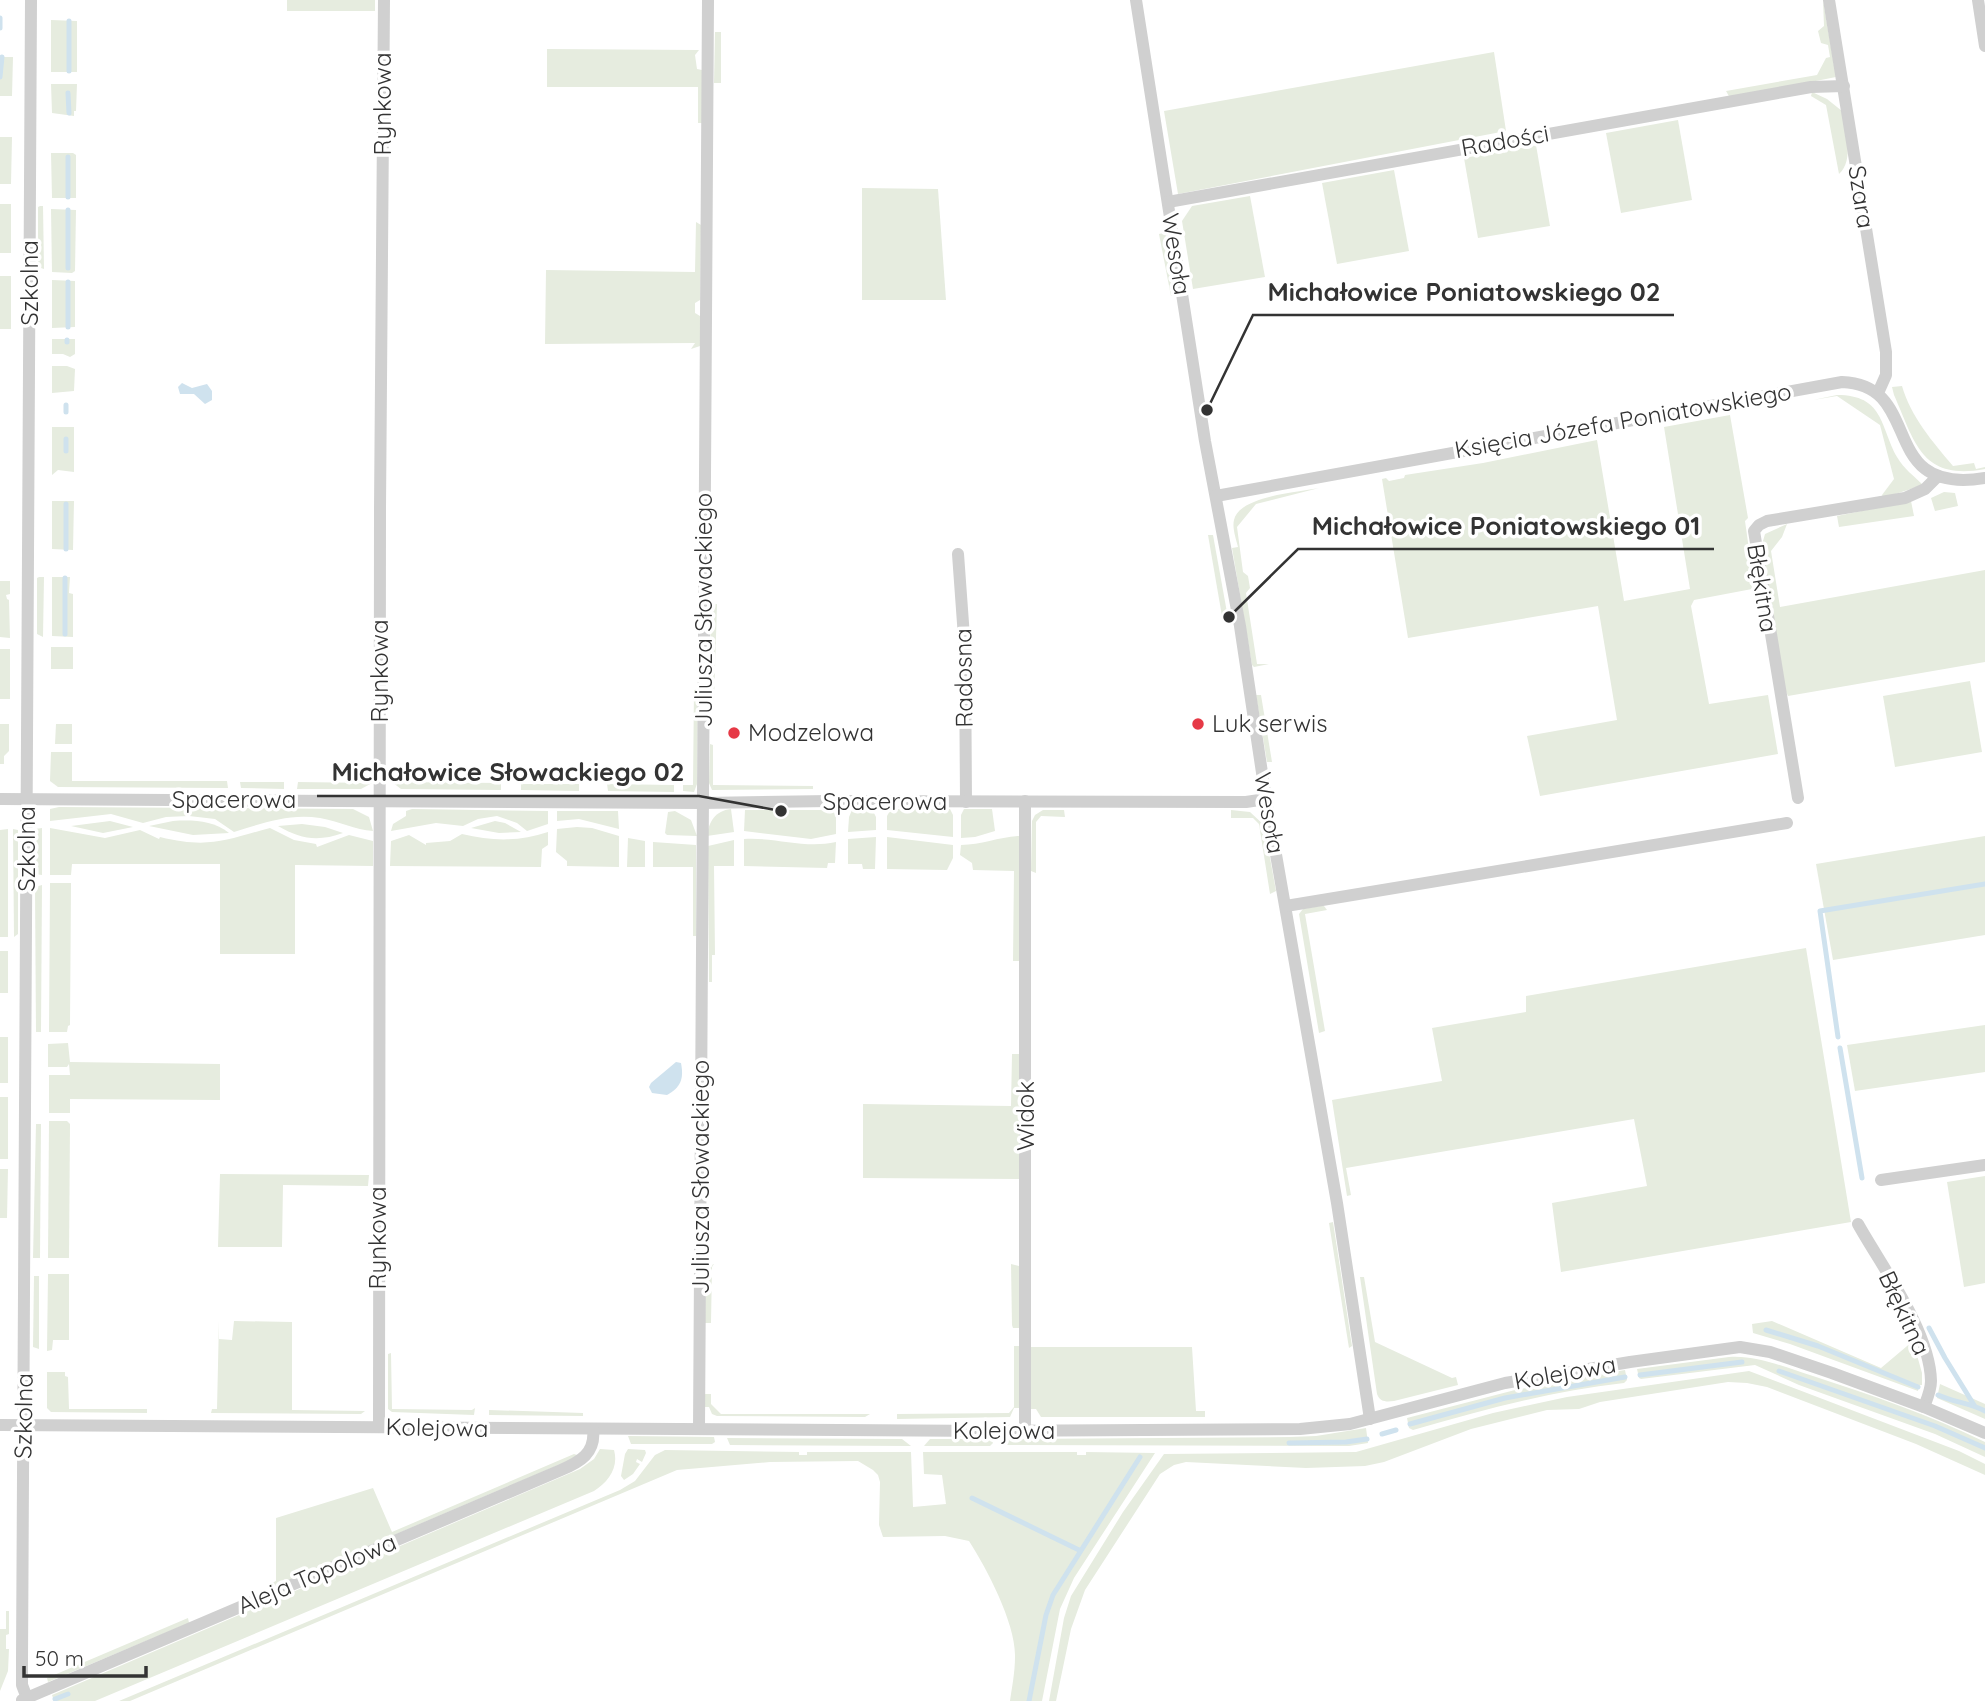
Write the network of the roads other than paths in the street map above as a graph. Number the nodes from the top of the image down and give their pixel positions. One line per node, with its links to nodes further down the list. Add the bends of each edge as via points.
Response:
1 (31, 0): 16 (street, Szkolna)
2 (384, 0): 19 (street, Rynkowa)
3 (708, 0): 22 (street, Juliusza Słowackiego)
4 (1136, 0): 9 (street, Wesoła)
5 (1829, 0): 8 (street, Szara)
6 (1978, 0): 7 (street)
7 (1985, 46)
8 (1844, 86): 9 (street, Radości, via 1811,87); 10 (street, Szara, via 1886,352 1886,375)
9 (1168, 202): 13 (street, Wesoła)
10 (1878, 393): 11 (street, via 1893,411 1913,458); 13 (street, Księcia Józefa Poniatowskiego, via 1853,382 1832,382)
11 (1938, 477): 12 (street); 15 (street, Błękitna, via 1905,498 1767,521 1754,531)
12 (1985, 478)
13 (1216, 496): 18 (street, Wesoła)
14 (958, 554): 21 (street, Radosna, via 965,650)
15 (1798, 797)
16 (27, 798): 17 (street, Spacerowa); 19 (street, Spacerowa); 31 (street, Szkolna)
17 (0, 799)
18 (1266, 799): 20 (street, Spacerowa); 24 (street, Wesoła)
19 (380, 801): 22 (street, Spacerowa); 32 (street, Rynkowa)
20 (1025, 801): 21 (street, Spacerowa); 35 (street, Widok)
21 (966, 802): 22 (street, Spacerowa)
22 (702, 803): 34 (street, Juliusza Słowackiego)
23 (1787, 823): 24 (street)
24 (1286, 906): 29 (street, Wesoła)
25 (1985, 1165): 26 (street)
26 (1881, 1180)
27 (1858, 1224): 28 (street, Błękitna, via 1920,1337 1931,1383)
28 (1924, 1407): 29 (street, Kolejowa, via 1770,1352 1740,1347 1505,1383); 36 (street, Kolejowa)
29 (1370, 1419): 35 (street, Kolejowa, via 1300,1429)
30 (0, 1425): 31 (street, Kolejowa)
31 (25, 1425): 32 (street, Kolejowa); 37 (street, Szkolna)
32 (379, 1427): 33 (street, Kolejowa)
33 (593, 1429): 34 (street, Kolejowa); 37 (street, Aleja Topolowa, via 589,1452 561,1470)
34 (699, 1429): 35 (street, Kolejowa)
35 (1025, 1431)
36 (1985, 1433)
37 (24, 1700)

